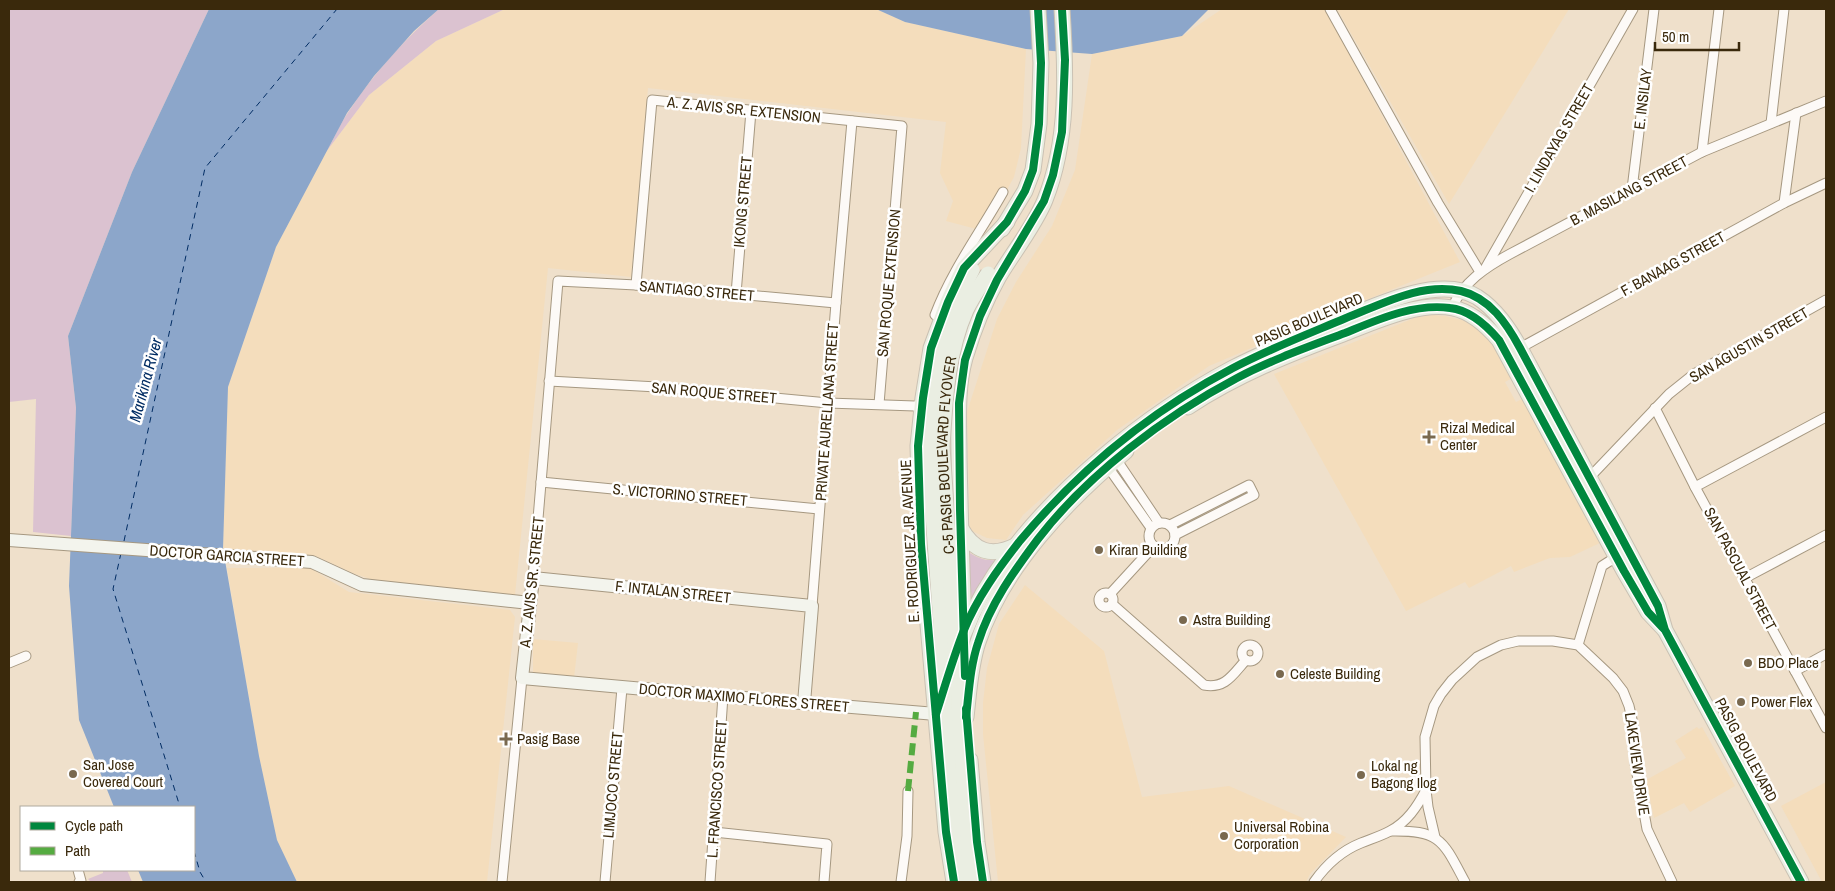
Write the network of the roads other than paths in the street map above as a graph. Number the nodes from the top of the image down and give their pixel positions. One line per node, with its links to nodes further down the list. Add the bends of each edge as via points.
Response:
1 (1038, 9): 19 (main road, via 1041,63 1039,124 1033,170)
2 (1062, 9): 20 (main road, via 1065,60 1062,132 1044,201)
3 (1330, 9): 21 (street, via 1438,203)
4 (1633, 9): 21 (street, I. LINDAYAG STREET)
5 (1654, 9): 16 (street, E. INSILAY)
6 (1719, 9): 14 (street)
7 (1784, 9): 12 (street)
8 (1826, 101): 10 (street, B. MASILANG STREET)
9 (751, 111): 11 (street, A. Z. AVIS SR. EXTENSION); 23 (street, A. Z. AVIS SR. EXTENSION, via 652,100); 25 (street, IKONG STREET)
10 (1796, 113): 12 (street, B. MASILANG STREET); 18 (street)
11 (852, 121): 13 (street, A. Z. AVIS SR. EXTENSION); 27 (street, PRIVATE AURELLANA STREET)
12 (1771, 123): 14 (street, B. MASILANG STREET)
13 (902, 126): 32 (street, SAN ROQUE EXTENSION)
14 (1702, 152): 16 (street, B. MASILANG STREET)
15 (1826, 183): 18 (street, F. BANAAG STREET)
16 (1632, 189): 21 (street, B. MASILANG STREET)
17 (1004, 192): 33 (street, via 959,263 942,298 924,346)
18 (1784, 203): 29 (street, F. BANAAG STREET)
19 (1007, 222): 48 (main road, E. RODRIGUEZ JR. AVENUE, via 964,268 931,348 918,446); 82 (main road, C-5 PASIG BOULEVARD FLYOVER, bridge, via 972,270 956,304 938,351 930,400 928,446)
20 (1026, 232): 43 (main road, via 997,280 965,360 959,403); 83 (main road, C-5 PASIG BOULEVARD FLYOVER, bridge, via 988,274 966,310 951,356 945,402 942,446)
21 (1483, 270): 24 (street, B. MASILANG STREET)
22 (558, 280): 23 (street, SANTIAGO STREET); 30 (street, A. Z. AVIS SR. STREET)
23 (636, 285): 25 (street, SANTIAGO STREET)
24 (1462, 292): 28 (street, B. MASILANG STREET); 29 (main road, PASIG BOULEVARD, via 1475,296 1501,318); 49 (main road, PASIG BOULEVARD, via 1424,290 1398,298 1290,341 1212,380 1170,406 1112,450 1058,499)
25 (736, 294): 27 (street, SANTIAGO STREET)
26 (1826, 300): 34 (street, SAN AGUSTIN STREET, via 1713,362)
27 (836, 303): 31 (street, PRIVATE AURELLANA STREET)
28 (1452, 308): 36 (main road, PASIG BOULEVARD, via 1402,313 1268,363 1164,422); 51 (main road, PASIG BOULEVARD, via 1479,321 1500,340)
29 (1520, 348): 37 (main road, PASIG BOULEVARD)
30 (550, 381): 31 (street, SAN ROQUE STREET); 38 (street, A. Z. AVIS SR. STREET)
31 (828, 403): 32 (street, SAN ROQUE STREET); 40 (street, PRIVATE AURELLANA STREET)
32 (879, 404): 33 (street)
33 (915, 406): 48 (street, via 915,531)
34 (1655, 408): 37 (street, SAN AGUSTIN STREET); 39 (street, SAN PASCUAL STREET)
35 (1826, 417): 39 (street)
36 (1112, 463): 41 (street); 44 (street); 69 (main road, PASIG BOULEVARD, via 1040,537 993,606 973,659)
37 (1589, 478): 56 (main road, PASIG BOULEVARD, via 1658,606)
38 (541, 482): 40 (street, S. VICTORINO STREET); 52 (street, A. Z. AVIS SR. STREET)
39 (1695, 487): 53 (street, SAN PASCUAL STREET)
40 (819, 509): 55 (street, PRIVATE AURELLANA STREET)
41 (1160, 522): 42 (street); 44 (street)
42 (1170, 526): 45 (street); 45 (street, via 1249,485 1254,494)
43 (960, 527): 49 (main road, via 971,543 986,551 1002,551); 57 (main road)
44 (1151, 528): 50 (street, via 1149,538)
45 (1175, 535): 50 (street, via 1168,547 1160,549)
46 (1826, 535): 53 (street)
47 (9, 540): 54 (street, DOCTOR GARCIA STREET, via 312,562 362,585)
48 (921, 544): 68 (main road, E. RODRIGUEZ JR. AVENUE)
49 (1018, 544): 57 (main road, PASIG BOULEVARD, via 995,574)
50 (1154, 546): 61 (street, via 1110,594 1102,594 1100,602 1104,606 1112,604 1204,685 1214,687 1223,684)
51 (1616, 557): 56 (main road, PASIG BOULEVARD, via 1648,612); 58 (street, via 1602,566)
52 (533, 578): 54 (street, A. Z. AVIS SR. STREET); 55 (street, F. INTALAN STREET)
53 (1745, 578): 63 (street, SAN PASCUAL STREET)
54 (530, 602): 64 (street, A. Z. AVIS SR. STREET)
55 (812, 606): 67 (street, PRIVATE AURELLANA STREET)
56 (1665, 630): 88 (main road, PASIG BOULEVARD)
57 (964, 632): 68 (main road, PASIG BOULEVARD); 69 (main road)
58 (1578, 645): 71 (street, via 1518,641 1501,645 1477,657 1452,680 1434,706 1425,737); 87 (street, LAKEVIEW DRIVE, via 1613,678 1629,706 1647,829)
59 (1826, 654): 63 (street)
60 (26, 656): 62 (street)
61 (1246, 660)
62 (9, 663)
63 (1795, 671): 70 (street, SAN PASCUAL STREET)
64 (522, 678): 65 (street, DOCTOR MAXIMO FLORES STREET); 76 (street, A. Z. AVIS SR. STREET)
65 (622, 688): 66 (street, DOCTOR MAXIMO FLORES STREET); 77 (street, LIMJOCO STREET)
66 (724, 696): 67 (street, DOCTOR MAXIMO FLORES STREET); 74 (street, L. FRANCISCO STREET)
67 (804, 704): 68 (street, DOCTOR MAXIMO FLORES STREET)
68 (936, 714): 69 (street, DOCTOR MAXIMO FLORES STREET); 81 (main road, E. RODRIGUEZ JR. AVENUE, via 946,832)
69 (966, 717): 84 (main road)
70 (1826, 728)
71 (1426, 790): 73 (street, via 1412,814); 75 (street)
72 (908, 791): 80 (street)
73 (1390, 831): 75 (street, via 1424,832); 85 (street, via 1347,850 1328,864)
74 (714, 832): 78 (street, L. FRANCISCO STREET); 79 (street, via 827,844)
75 (1436, 837): 86 (street)
76 (502, 882)
77 (605, 882)
78 (710, 882)
79 (824, 882)
80 (901, 882)
81 (954, 882)
82 (960, 882)
83 (971, 882)
84 (983, 882)
85 (1314, 882)
86 (1465, 882)
87 (1672, 882)
88 (1801, 882)

